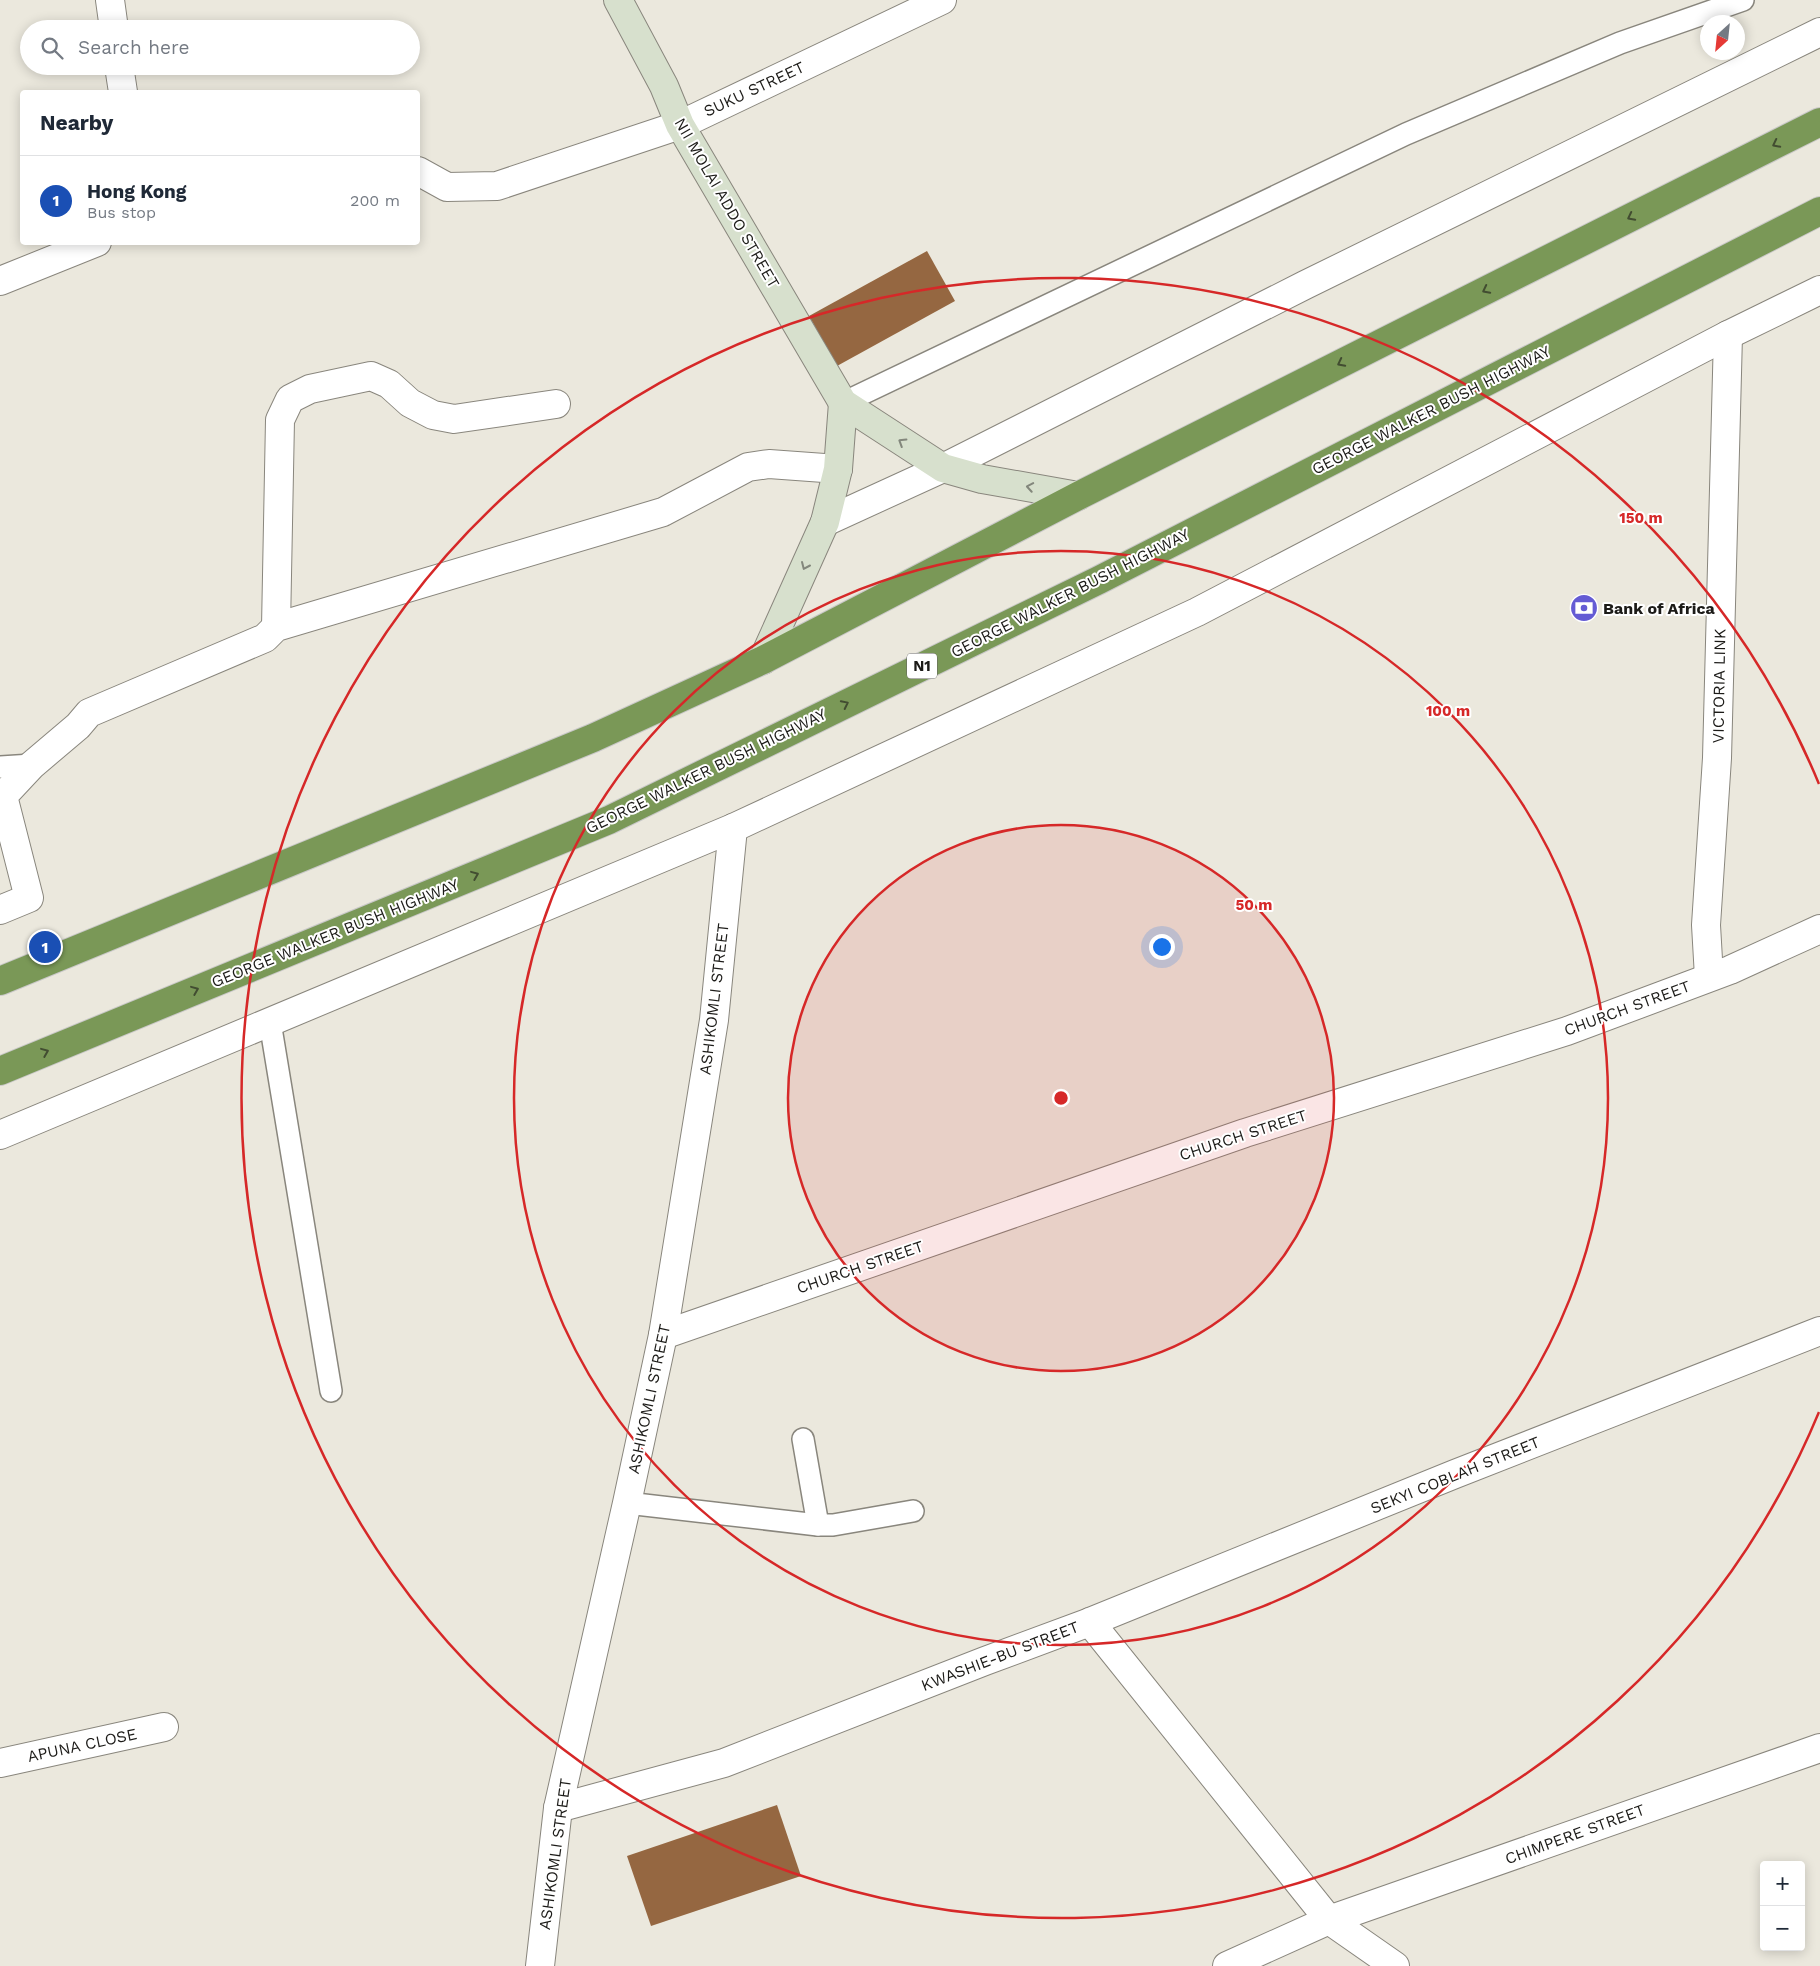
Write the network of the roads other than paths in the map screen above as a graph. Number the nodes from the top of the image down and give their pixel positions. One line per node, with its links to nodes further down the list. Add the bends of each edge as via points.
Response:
1 (110, 0): 5 (street)
2 (618, 0): 10 (street, NII MOLAI ADDO STREET, via 664,86)
3 (942, 0): 10 (street, SUKU STREET)
4 (1743, 0): 17 (lane, via 1620,43 1406,134)
5 (113, 20)
6 (1820, 32): 19 (street)
7 (120, 75): 8 (street)
8 (123, 90)
9 (1820, 122): 21 (highway, one-way to 21)
10 (680, 125): 11 (street, SUKU STREET, via 497,186 447,186); 17 (street, NII MOLAI ADDO STREET)
11 (420, 172)
12 (1820, 211): 33 (highway, GEORGE WALKER BUSH HIGHWAY / N1, one-way to 12, via 608,820 1099,580)
13 (90, 245): 14 (street)
14 (0, 281)
15 (1820, 290): 16 (street)
16 (1728, 335): 27 (street, via 1197,612); 30 (street, VICTORIA LINK, via 1717,758 1706,926)
17 (844, 403): 19 (street, NII MOLAI ADDO STREET, one-way to 17); 20 (street)
18 (556, 404): 23 (street, via 454,420 433,415 410,403 389,384 371,376 310,389 290,399 280,420)
19 (943, 468): 21 (street, NII MOLAI ADDO STREET, one-way to 19); 22 (street)
20 (838, 470): 22 (street); 23 (street, via 769,464 748,467 663,512)
21 (1078, 496): 24 (highway)
22 (825, 522): 24 (street, one-way to 24)
23 (276, 626): 25 (street, via 265,638 88,714)
24 (763, 660): 31 (highway, via 593,738)
25 (32, 765): 26 (lane); 28 (street, via 3,796 29,898)
26 (0, 767)
27 (733, 828): 32 (street); 36 (street, ASHIKOMLI STREET, via 714,1020)
28 (0, 910)
29 (1820, 929): 30 (street, CHURCH STREET)
30 (1709, 977): 36 (street, CHURCH STREET, via 1567,1031 1245,1133)
31 (0, 981)
32 (270, 1022): 34 (street); 37 (lane)
33 (0, 1071)
34 (0, 1135)
35 (1820, 1331): 42 (street, SEKYI COBLAH STREET)
36 (663, 1335): 39 (street, ASHIKOMLI STREET)
37 (331, 1392)
38 (803, 1439): 41 (lane)
39 (627, 1503): 41 (lane); 46 (street, ASHIKOMLI STREET)
40 (913, 1511): 41 (lane)
41 (818, 1525)
42 (1090, 1622): 46 (street, KWASHIE-BU STREET, via 724,1763); 47 (street, KWASHIE-BU STREET)
43 (164, 1727): 45 (street, APUNA CLOSE)
44 (1820, 1748): 47 (street, CHIMPERE STREET)
45 (0, 1763)
46 (558, 1808): 48 (street, ASHIKOMLI STREET)
47 (1329, 1920): 49 (street, CHIMPERE STREET); 50 (street, KWASHIE-BU STREET)
48 (540, 1966)
49 (1227, 1966)
50 (1395, 1966)

